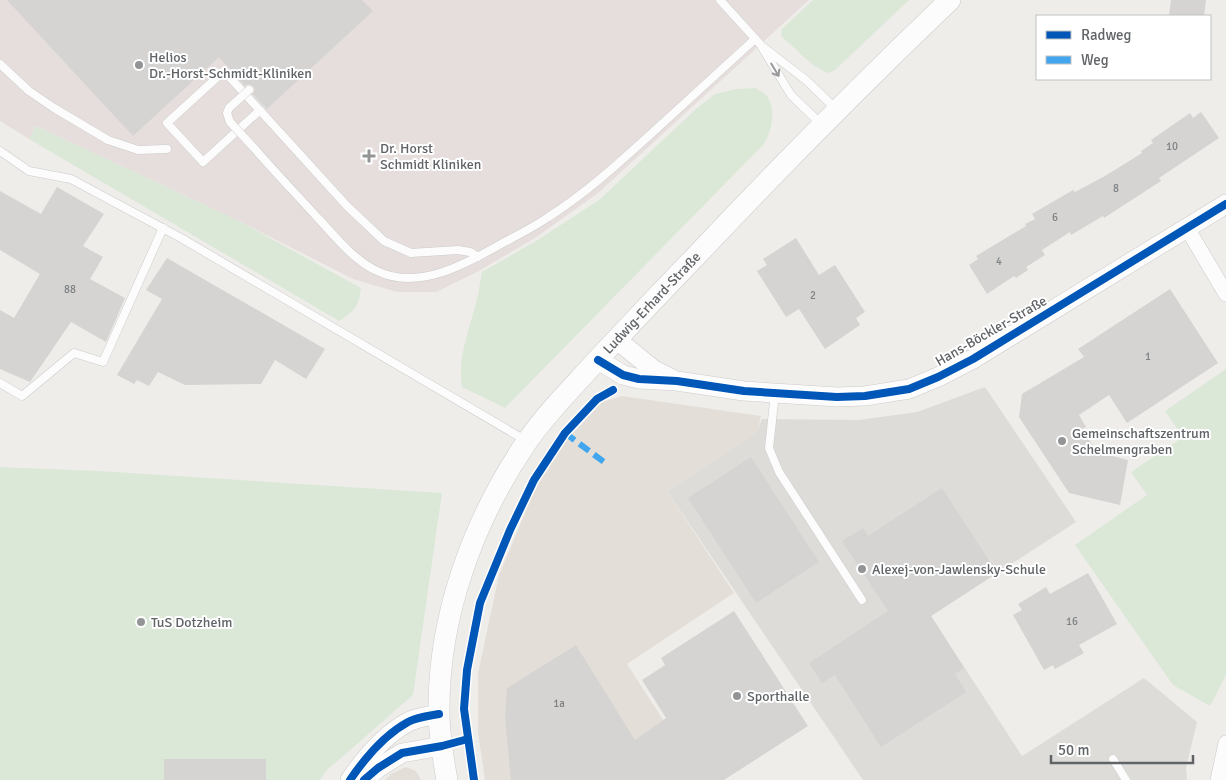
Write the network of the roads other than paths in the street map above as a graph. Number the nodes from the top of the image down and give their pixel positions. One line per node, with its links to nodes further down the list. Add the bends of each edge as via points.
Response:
1 (720, 0): 3 (lane)
2 (950, 0): 7 (main road, Ludwig-Erhard-Straße)
3 (758, 41): 7 (lane, via 806,80); 8 (lane, one-way to 8, via 791,95); 14 (lane, via 608,173 548,218)
4 (0, 64): 9 (lane, via 29,91 108,140 138,150)
5 (249, 90): 14 (lane, bridge, via 229,108 230,122 353,256 379,272 414,278 447,271)
6 (260, 110): 6 (lane, via 224,71 167,123 203,162); 14 (lane, via 347,206 384,241 410,253 458,250)
7 (836, 110): 8 (main road, Ludwig-Erhard-Straße)
8 (822, 125): 16 (main road, Ludwig-Erhard-Straße)
9 (167, 149)
10 (0, 151): 12 (lane, via 29,171 72,179)
11 (1226, 204): 13 (street, Hans-Böckler-Straße)
12 (163, 228): 19 (lane, via 103,362 74,353 22,396); 21 (lane)
13 (1187, 228): 15 (street); 20 (street, Hans-Böckler-Straße, via 973,359 909,389 866,396)
14 (478, 257)
15 (1226, 294)
16 (616, 339): 17 (main road, Ludwig-Erhard-Straße); 18 (street, Hans-Böckler-Straße, via 654,370)
17 (598, 360): 18 (street, Hans-Böckler-Straße, via 623,376); 21 (main road, Ludwig-Erhard-Straße)
18 (677, 381): 20 (street, Hans-Böckler-Straße)
19 (0, 383)
20 (775, 393): 22 (lane, via 769,448 779,472)
21 (527, 441): 23 (main road, Ludwig-Erhard-Straße, via 489,506 460,575 443,652)
22 (862, 600)
23 (439, 714): 25 (main road, Ludwig-Erhard-Straße); 27 (street, via 410,722 391,734 373,750)
24 (1226, 743): 31 (street)
25 (442, 746): 28 (street, via 402,753); 29 (main road, Ludwig-Erhard-Straße)
26 (1113, 759): 30 (lane)
27 (350, 780)
28 (364, 780)
29 (447, 780)
30 (1126, 780)
31 (1218, 780)

